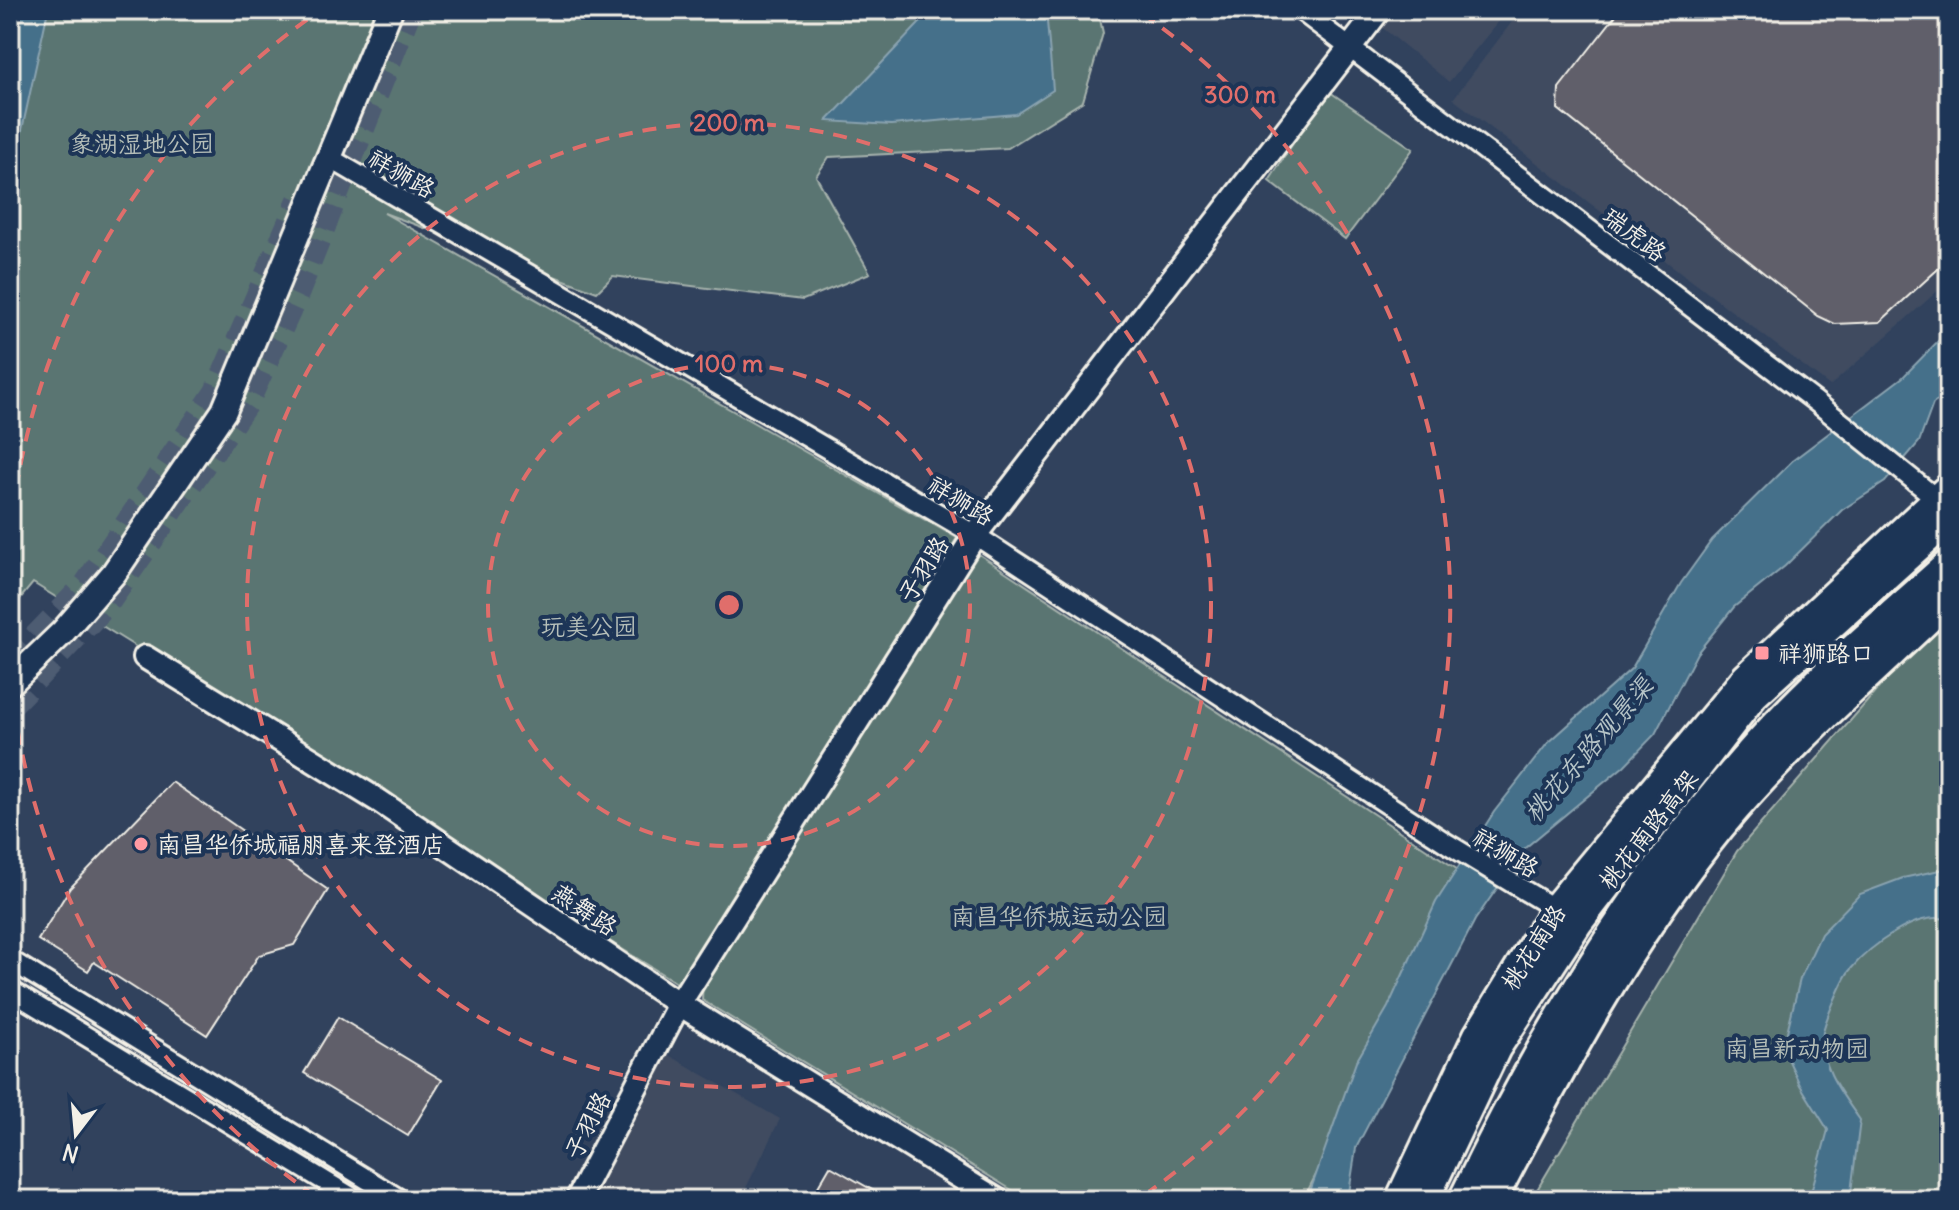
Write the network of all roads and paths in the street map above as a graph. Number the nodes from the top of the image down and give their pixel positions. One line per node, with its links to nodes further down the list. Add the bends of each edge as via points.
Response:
1 (390, 10): 5 (main road)
2 (1300, 10): 4 (street, 瑞虎路)
3 (1379, 10): 4 (street, 子羽路)
4 (1350, 47): 6 (street, 瑞虎路); 7 (street, 子羽路)
5 (328, 157): 7 (street, 祥狮路); 11 (main road, via 224,411 114,573)
6 (1945, 501): 12 (main road, 桃花南路, via 1746,678); 21 (highway, 桃花南路高架, via 1753,694 1586,910 1495,1048)
7 (975, 535): 12 (street, 祥狮路); 15 (street, 子羽路)
8 (1949, 565): 22 (highway, 桃花南路高架, via 1760,743 1662,863 1577,986)
9 (1949, 599): 23 (main road, via 1721,826 1633,945)
10 (145, 657): 15 (street, 燕舞路, via 379,801)
11 (10, 683)
12 (1555, 909): 20 (main road, 桃花南路, via 1478,1035)
13 (10, 960): 17 (street)
14 (10, 990): 16 (street)
15 (679, 1004): 18 (street, 子羽路); 19 (street, 燕舞路)
16 (356, 1200)
17 (401, 1200)
18 (577, 1200)
19 (997, 1200)
20 (1400, 1200)
21 (1423, 1200)
22 (1464, 1200)
23 (1492, 1200)

